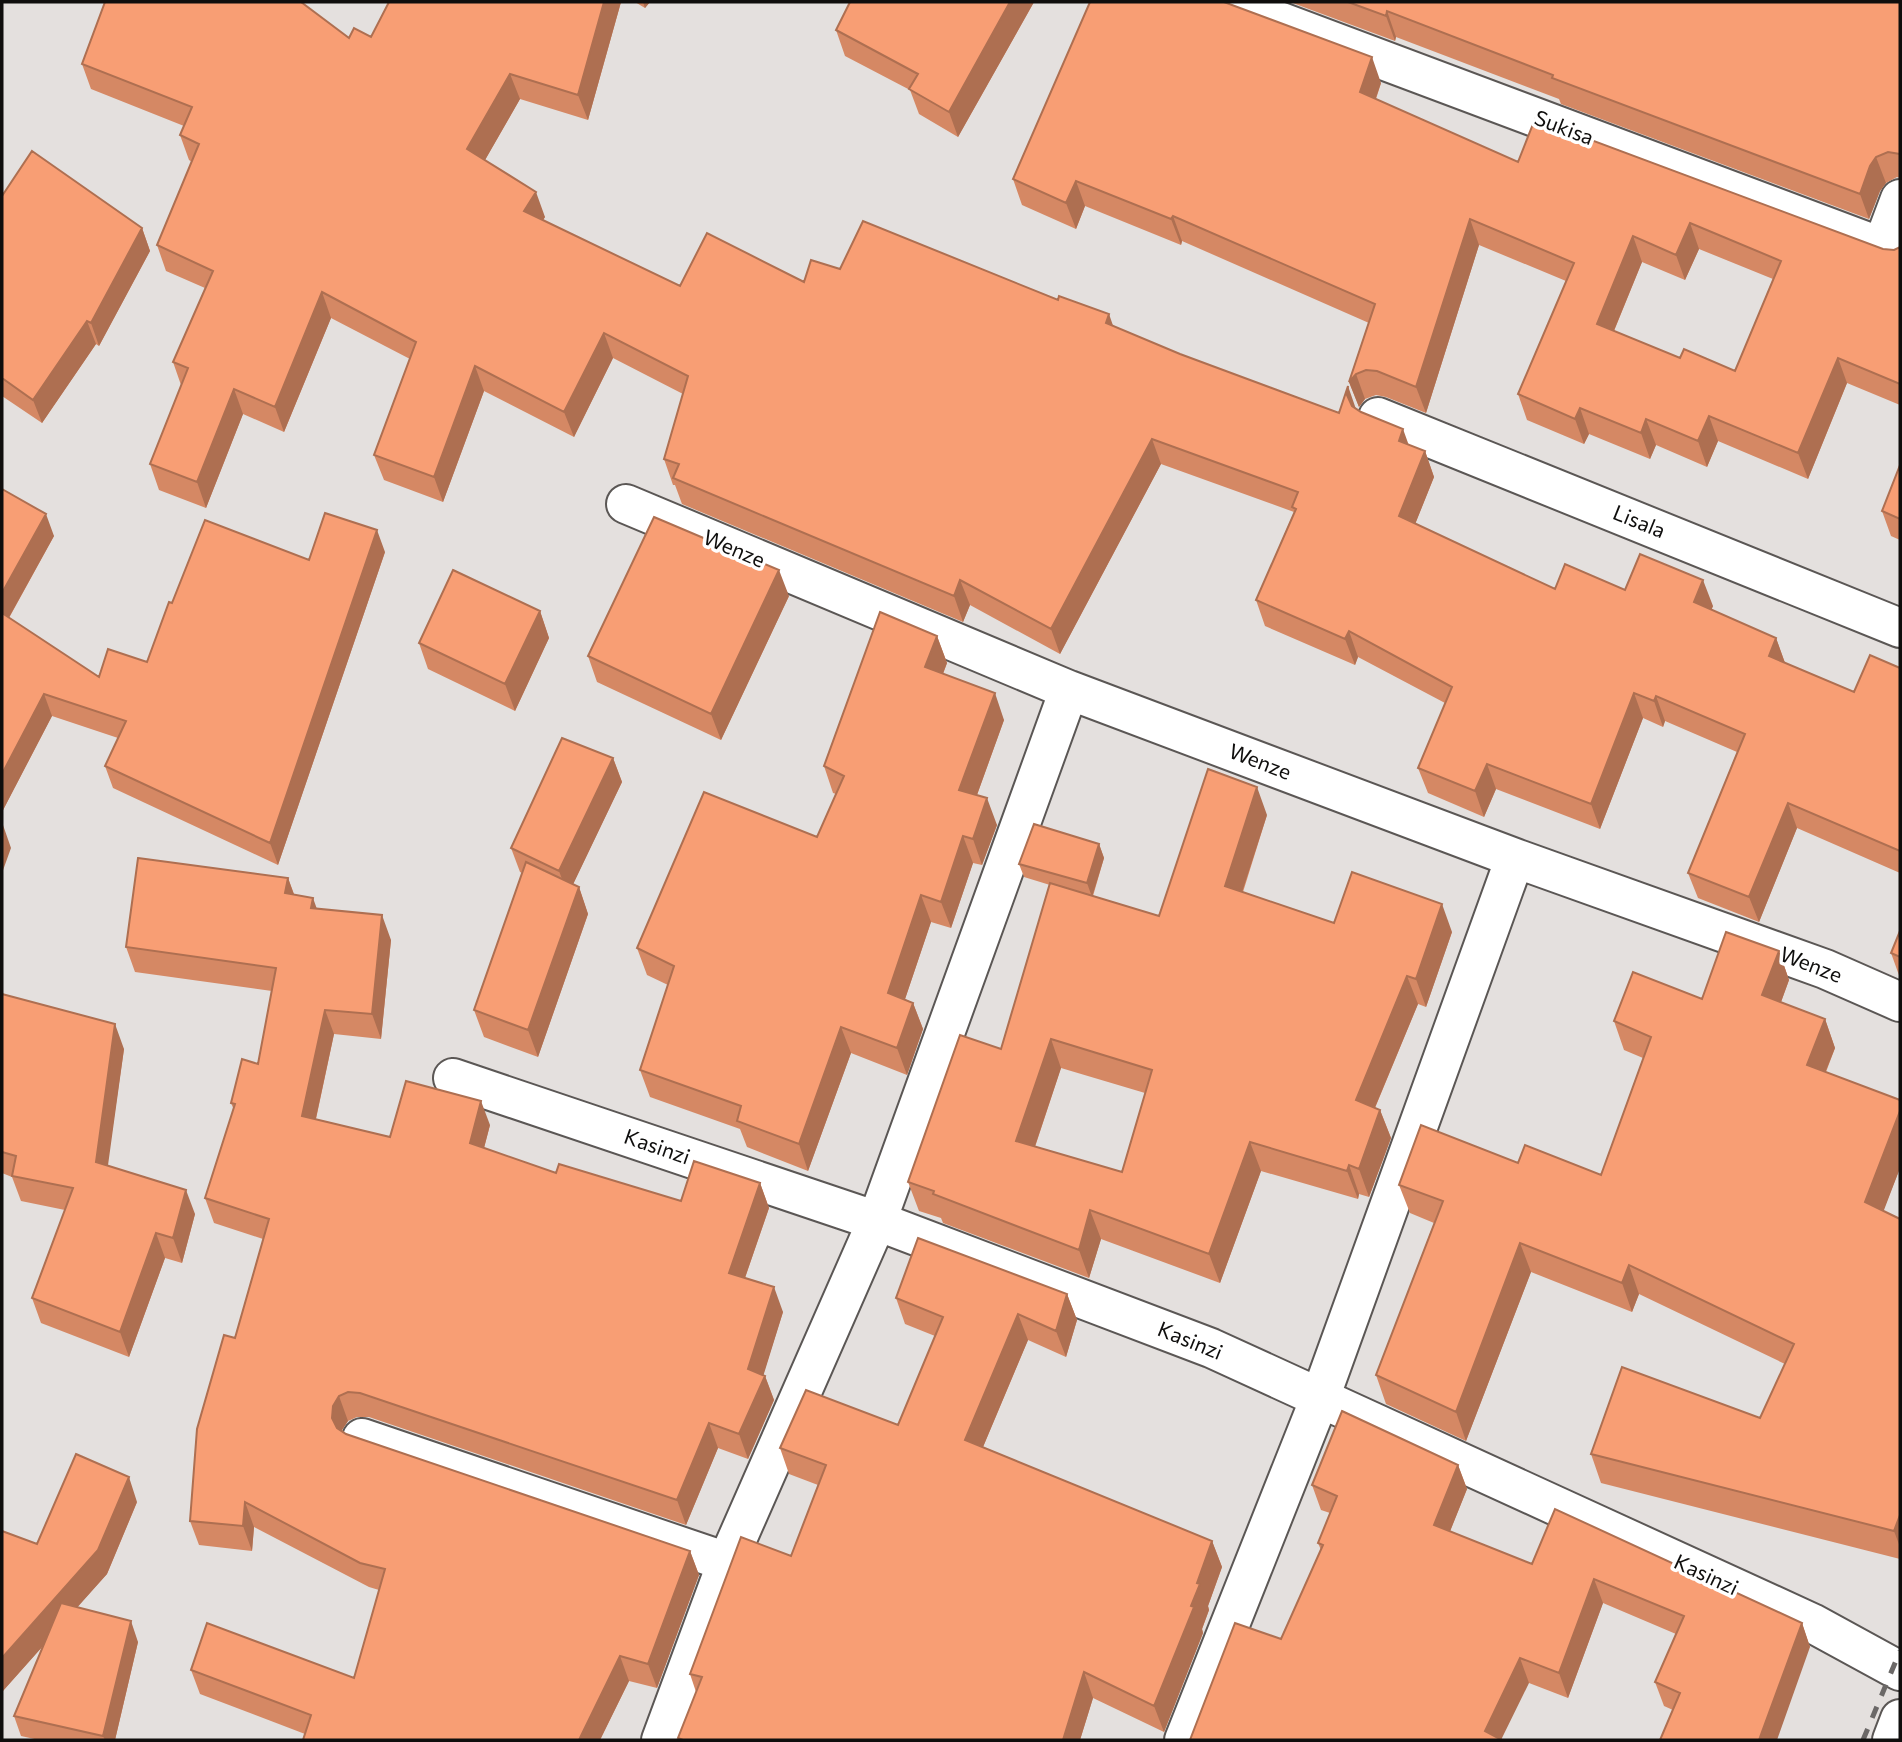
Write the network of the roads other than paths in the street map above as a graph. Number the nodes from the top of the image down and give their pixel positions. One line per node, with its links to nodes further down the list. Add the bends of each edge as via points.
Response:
1 (1228, 2): 3 (street, Sukisa)
2 (1900, 199): 3 (street)
3 (1891, 251)
4 (1378, 417): 6 (street, Lisala)
5 (626, 504): 7 (street, Wenze)
6 (1900, 628)
7 (1069, 690): 8 (street, Wenze); 11 (street)
8 (1515, 858): 9 (street, Wenze, via 1825,969); 12 (street)
9 (1900, 1002)
10 (453, 1078): 11 (street, Kasinzi)
11 (877, 1221): 12 (street, Kasinzi, via 1211,1348); 14 (street)
12 (1320, 1398): 15 (street, Kasinzi, via 1812,1623); 18 (street)
13 (362, 1438): 14 (street)
14 (727, 1562): 17 (street)
15 (1900, 1671)
16 (1900, 1719): 19 (street)
17 (662, 1740)
18 (1184, 1740)
19 (1892, 1740)

